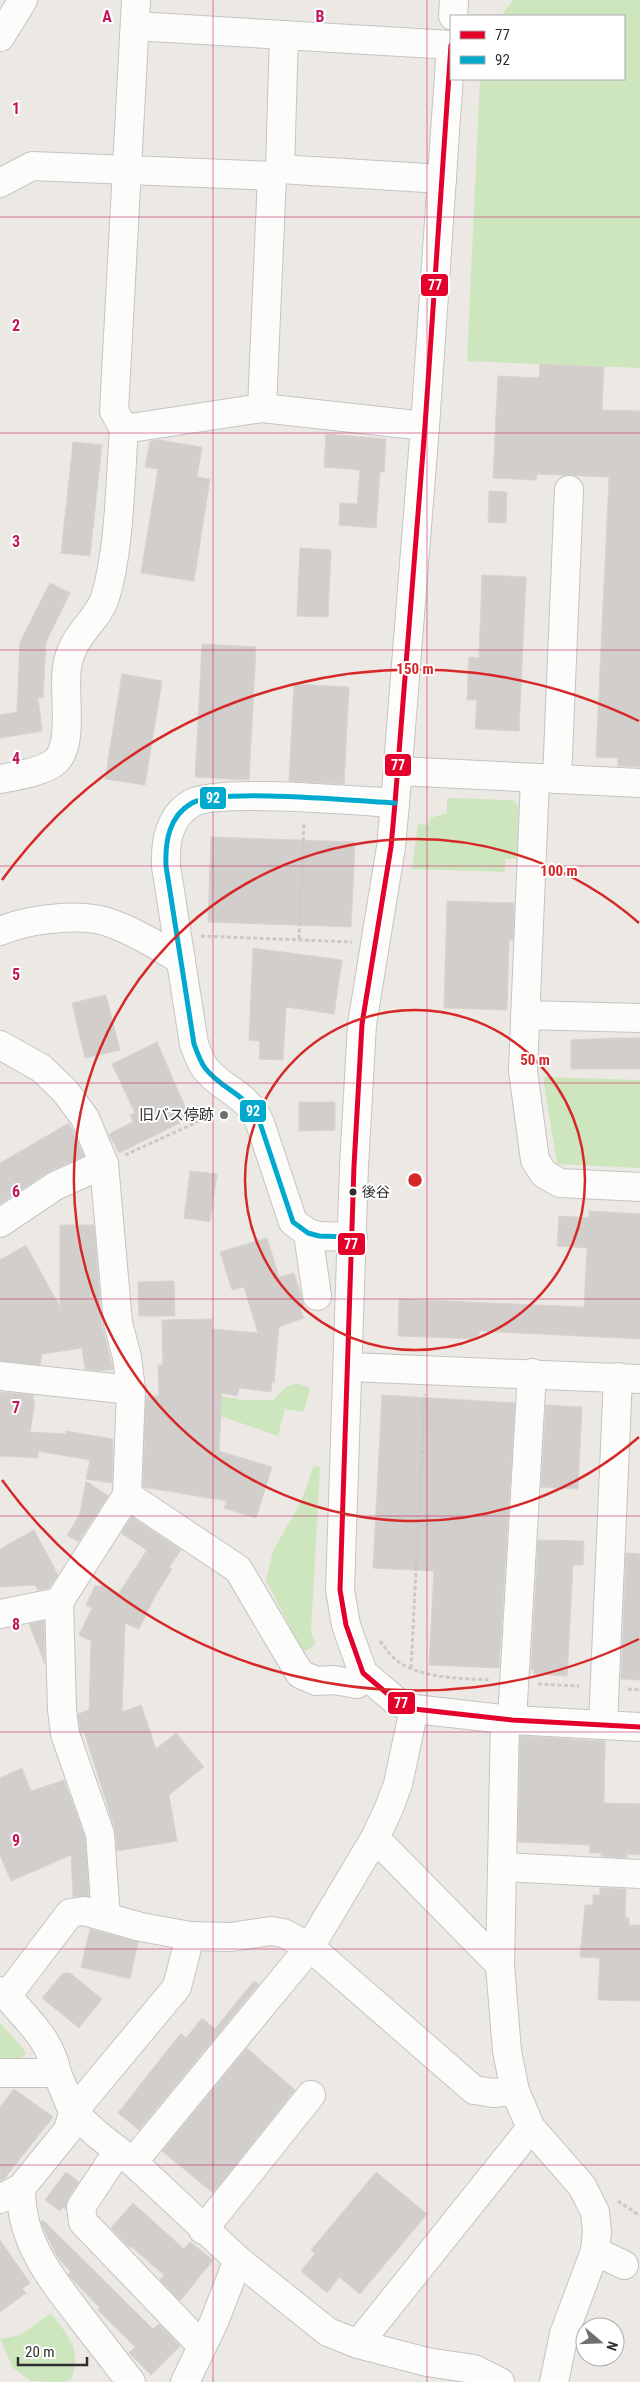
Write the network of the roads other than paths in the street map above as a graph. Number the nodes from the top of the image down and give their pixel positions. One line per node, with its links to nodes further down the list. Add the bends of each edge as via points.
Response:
1 (23, 0): 6 (street)
2 (454, 0): 4 (street)
3 (135, 13): 5 (street); 9 (street)
4 (453, 15)
5 (284, 35): 7 (street); 10 (street)
6 (0, 37)
7 (450, 45)
8 (450, 60): 11 (street)
9 (128, 172): 10 (street); 12 (street, via 32,166); 15 (street, via 114,411)
10 (276, 173): 11 (street); 13 (street)
11 (442, 179): 14 (street)
12 (0, 183)
13 (262, 408): 14 (street); 15 (street)
14 (425, 426): 17 (street)
15 (124, 428): 19 (street, via 112,576 104,602 75,640 67,666 65,745 57,760 33,772)
16 (569, 490): 18 (street)
17 (398, 771): 18 (street); 21 (street)
18 (546, 778): 20 (street); 24 (street)
19 (0, 779)
20 (640, 783)
21 (395, 803): 23 (street, via 246,796 205,797 192,803 181,812 166,841 166,866); 31 (street, via 391,847 362,1024)
22 (0, 931): 23 (street, via 49,919 94,919 150,942)
23 (181, 961): 30 (street, via 198,1057 206,1069 253,1107 292,1222)
24 (525, 1015): 25 (street); 28 (street, via 523,1071 535,1160 544,1174 560,1183)
25 (640, 1018)
26 (0, 1045): 27 (street, via 40,1068 65,1092 84,1118)
27 (104, 1164): 29 (street, via 55,1186); 37 (street, via 118,1323)
28 (640, 1187)
29 (0, 1223)
30 (308, 1233): 31 (street); 32 (street)
31 (353, 1237): 33 (street)
32 (317, 1296)
33 (349, 1367): 34 (street); 41 (street, via 340,1590 346,1625)
34 (532, 1373): 36 (street); 43 (street)
35 (0, 1376): 37 (street)
36 (629, 1378): 44 (street)
37 (131, 1390): 38 (street)
38 (127, 1495): 39 (street); 41 (street, via 238,1569 300,1674 316,1681 357,1684)
39 (59, 1602): 40 (street); 49 (street, via 64,1726 100,1834)
40 (0, 1614)
41 (363, 1673): 42 (street, via 396,1701)
42 (414, 1709): 43 (street); 46 (street, via 398,1784)
43 (508, 1720): 44 (street); 47 (street)
44 (603, 1725): 45 (street)
45 (640, 1727)
46 (375, 1838): 51 (street); 52 (street)
47 (503, 1867): 48 (street); 52 (street)
48 (640, 1874)
49 (106, 1917): 50 (street); 53 (street, via 84,1911 70,1913)
50 (190, 1936): 51 (street, via 231,1937 272,1931); 58 (street, via 177,1987)
51 (310, 1947): 56 (street, via 474,2090 493,2093); 60 (street)
52 (500, 1965): 56 (street, via 507,2050)
53 (3, 1994): 54 (street, via 46,2042)
54 (57, 2073): 55 (street); 58 (street)
55 (0, 2074)
56 (515, 2091): 59 (street)
57 (310, 2095): 62 (street)
58 (73, 2112): 60 (street); 61 (street, via 68,2130)
59 (531, 2128): 63 (street, via 582,2186 595,2212); 66 (street)
60 (126, 2157): 62 (street); 67 (street, via 81,2208 83,2222)
61 (11, 2193): 68 (street, via 21,2207 30,2241 44,2270)
62 (203, 2230): 64 (street)
63 (595, 2251): 65 (street); 71 (street, via 564,2334)
64 (238, 2260): 66 (street, via 328,2332); 67 (street)
65 (624, 2265)
66 (358, 2344): 70 (street, via 427,2362 474,2369)
67 (202, 2346): 69 (street)
68 (131, 2382)
69 (184, 2382)
70 (500, 2382)
71 (554, 2382)

